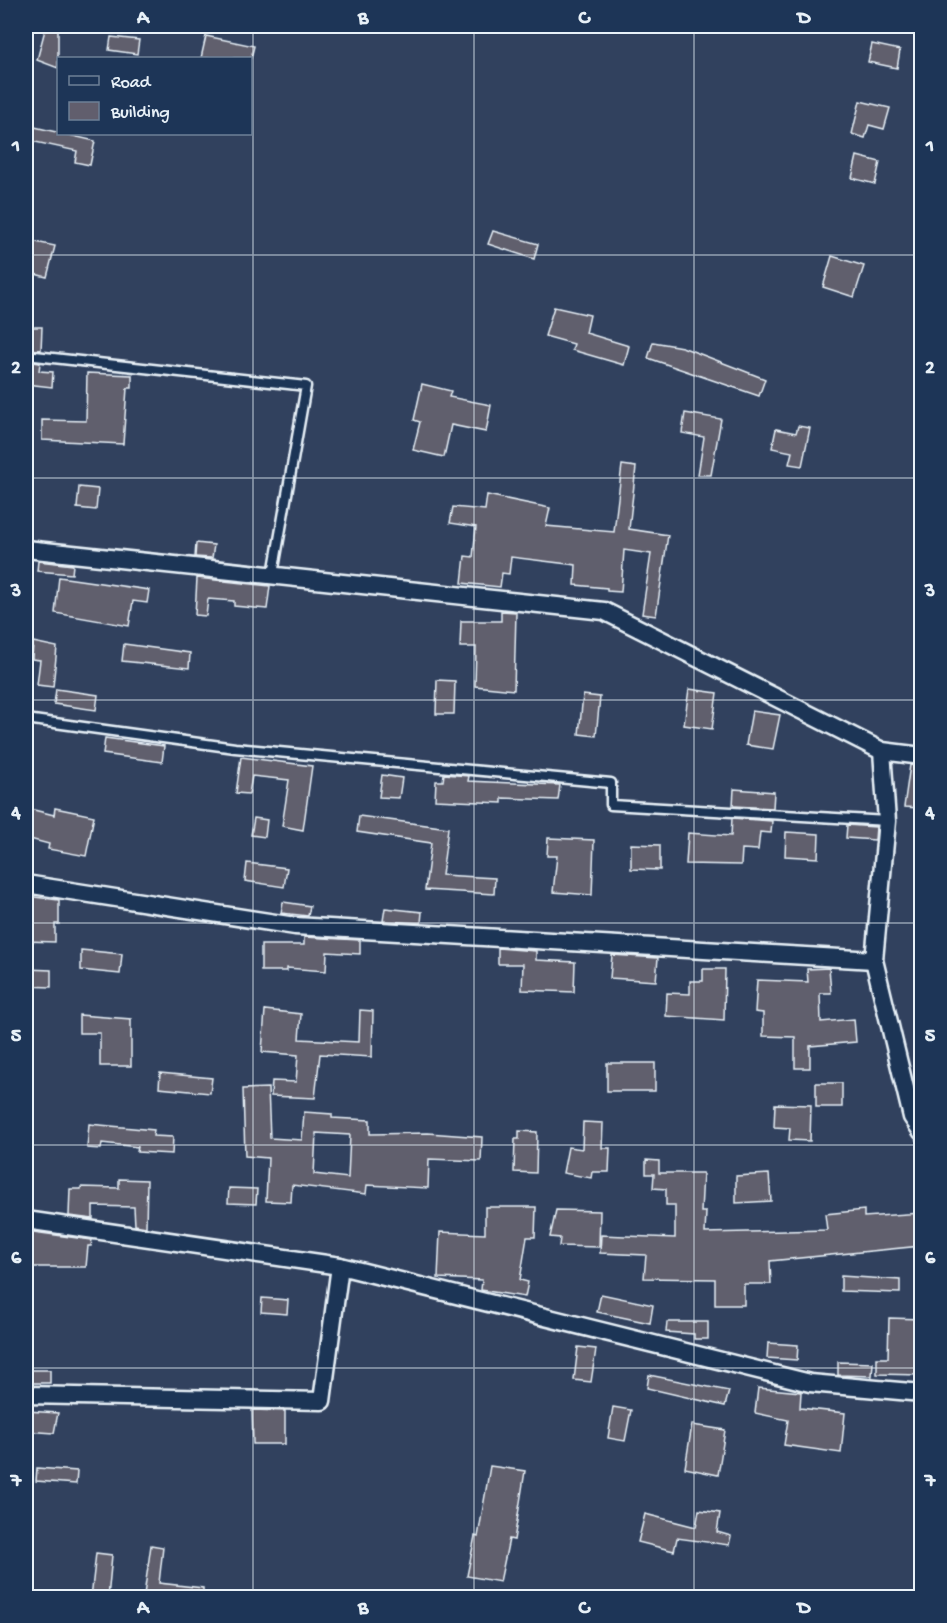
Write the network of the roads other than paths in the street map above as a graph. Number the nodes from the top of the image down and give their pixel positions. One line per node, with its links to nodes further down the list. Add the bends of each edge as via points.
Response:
1 (26, 355): 3 (lane, via 306,386)
2 (26, 549): 3 (street)
3 (273, 574): 5 (street, via 604,611)
4 (26, 719): 7 (lane, via 235,748 611,783 611,805)
5 (882, 751): 6 (street); 7 (street)
6 (921, 756)
7 (886, 821): 9 (street)
8 (26, 884): 9 (street, via 295,926)
9 (874, 960): 10 (street, via 912,1117)
10 (921, 1132)
11 (26, 1220): 12 (street)
12 (340, 1266): 13 (street, via 810,1383); 14 (street, via 322,1401)
13 (921, 1393)
14 (26, 1395)

